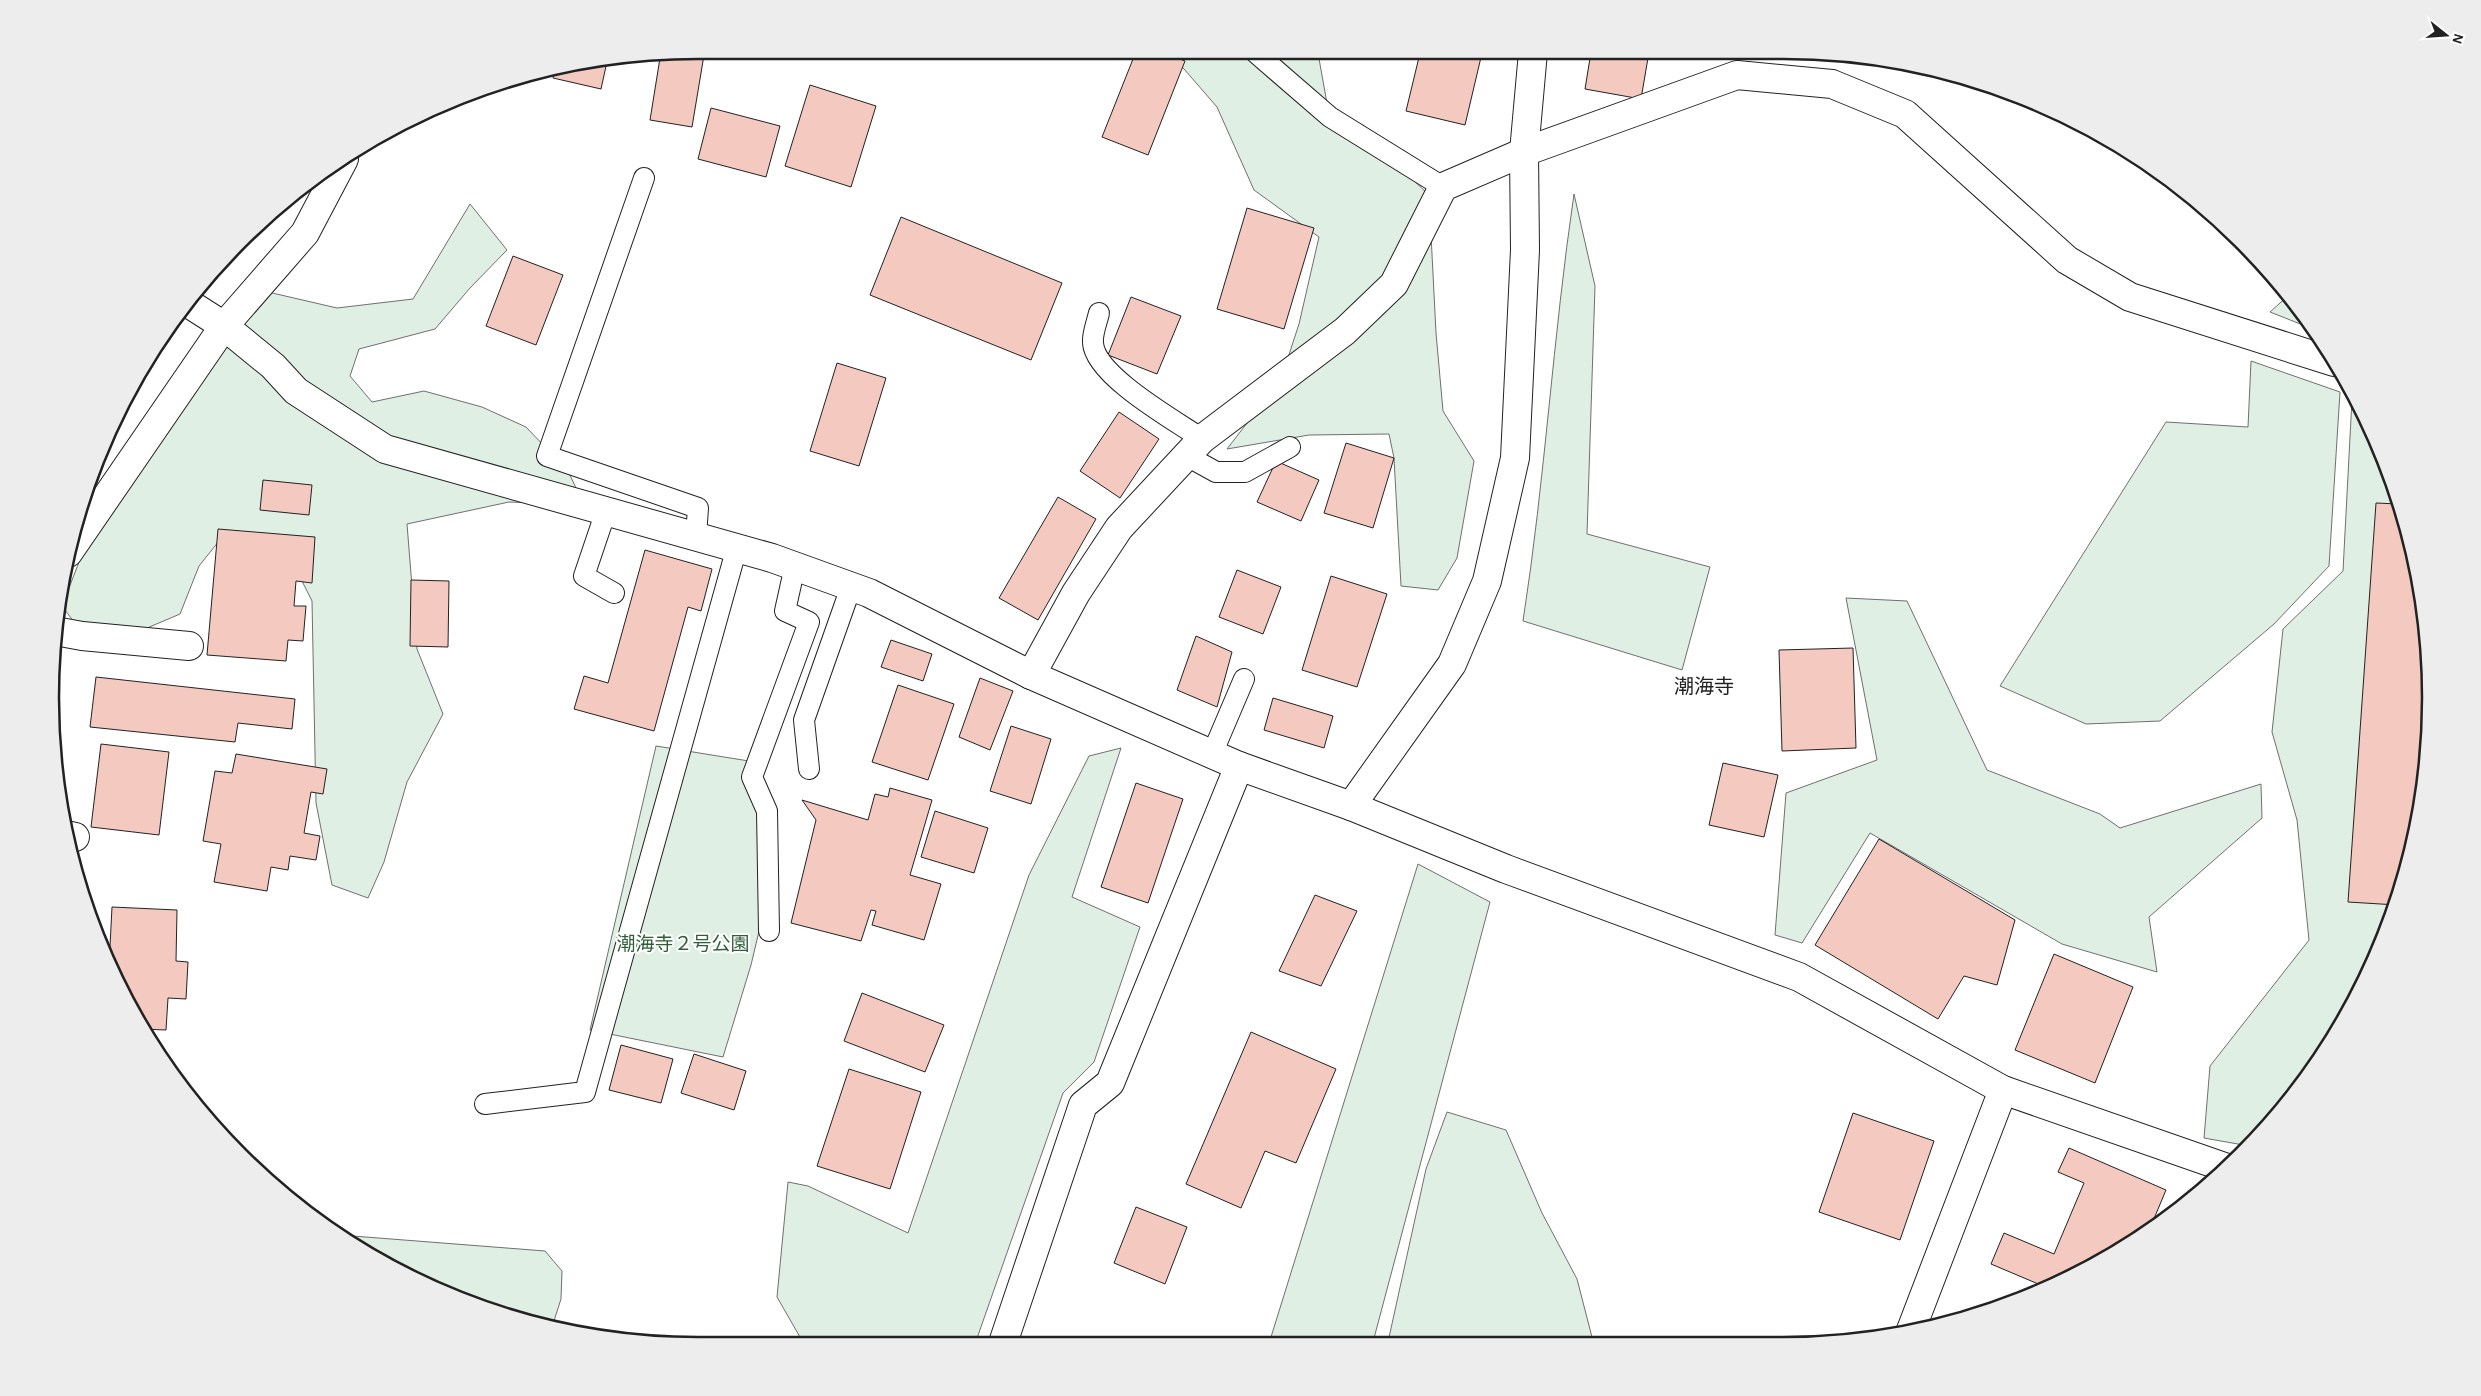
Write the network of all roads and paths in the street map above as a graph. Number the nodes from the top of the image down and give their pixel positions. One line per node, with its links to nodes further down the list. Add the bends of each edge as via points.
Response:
1 (1263, 59): 6 (lane, via 1330,118)
2 (1531, 59): 3 (street)
3 (1524, 152): 6 (street); 10 (street, via 1737,76 1832,84 1905,114 2067,260 2130,297); 27 (street, via 1525,250 1515,458 1487,581 1452,664)
4 (339, 169): 9 (street, via 305,233)
5 (644, 178): 15 (lane, via 547,456 698,508)
6 (1443, 187): 11 (street, via 1394,284 1345,331)
7 (193, 306): 9 (street)
8 (1099, 313): 11 (lane, via 1093,344 1100,363)
9 (224, 326): 13 (street, via 273,366 296,391 385,449); 14 (street)
10 (2325, 359)
11 (1195, 447): 12 (lane, via 1216,472 1245,472); 22 (street, via 1119,528 1076,592)
12 (1290, 447)
13 (606, 511): 15 (street); 19 (lane, via 584,576)
14 (81, 535)
15 (696, 536): 16 (street)
16 (737, 547): 17 (street); 30 (lane, via 585,1092)
17 (795, 566): 18 (street); 28 (lane, via 786,611 809,622 752,778 767,811)
18 (851, 587): 22 (street, via 869,593); 26 (lane, via 804,720)
19 (614, 592)
20 (62, 632): 21 (street)
21 (190, 646)
22 (1031, 675): 24 (street)
23 (1244, 679): 24 (lane)
24 (1212, 754): 25 (street)
25 (1239, 766): 27 (street); 33 (street, via 1110,1083 1083,1105)
26 (810, 769)
27 (1351, 806): 29 (street, via 1506,869 1799,978)
28 (769, 931)
29 (2003, 1090): 31 (street); 32 (street)
30 (485, 1104)
31 (2219, 1165)
32 (1913, 1324)
33 (1005, 1337)

